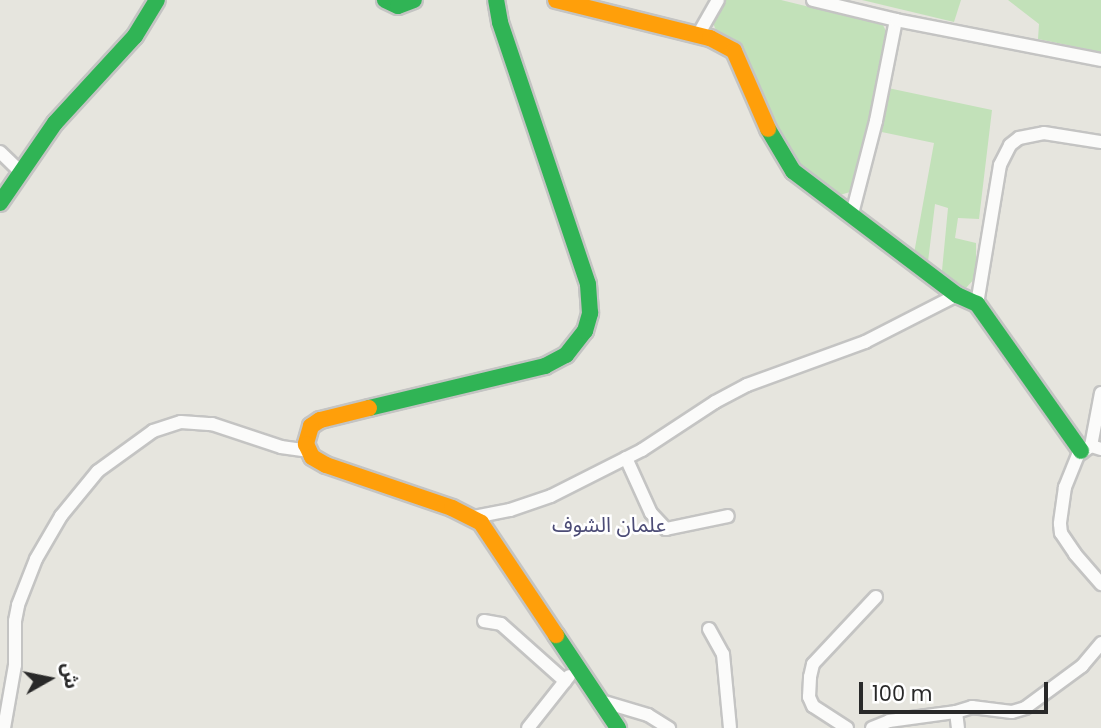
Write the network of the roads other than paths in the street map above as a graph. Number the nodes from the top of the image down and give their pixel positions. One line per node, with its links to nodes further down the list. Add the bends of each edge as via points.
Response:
1 (157, 0): 13 (street, via 135,36 55,123)
2 (385, 0): 3 (street, via 398,6)
3 (414, 0)
4 (496, 0): 20 (street, via 588,284 590,313 585,331 566,355 535,370 320,420 309,432)
5 (558, 0): 9 (street)
6 (718, 0): 9 (street)
7 (813, 0): 8 (street)
8 (897, 20): 10 (street); 15 (street)
9 (698, 35): 15 (street, via 734,51 785,160 803,180)
10 (1101, 60)
11 (1101, 142): 17 (street, via 1044,133 1018,138 1010,145 1000,165)
12 (0, 152): 13 (street)
13 (20, 172): 14 (street)
14 (0, 203)
15 (852, 214): 16 (street)
16 (957, 295): 17 (street); 21 (street, via 865,342 747,385)
17 (977, 304): 19 (street)
18 (1101, 393): 19 (street)
19 (1091, 449): 24 (street, via 1065,487 1060,528 1074,554)
20 (308, 451): 23 (street, via 326,465); 33 (street, via 212,425 181,422 153,431 98,471 61,516 36,559 18,605 15,665)
21 (626, 458): 22 (street, via 651,513 666,529); 23 (street, via 523,507)
22 (728, 516)
23 (474, 517): 29 (street, via 498,544)
24 (1101, 584)
25 (876, 597): 38 (street, via 813,664 810,677 808,697 813,706)
26 (484, 621): 30 (street, via 501,624)
27 (709, 629): 37 (street, via 723,654)
28 (1101, 643): 32 (street, via 1082,666 1026,708 1012,712 972,707)
29 (579, 665): 30 (street); 31 (street)
30 (565, 681): 34 (street)
31 (601, 701): 35 (street); 36 (street, via 648,715)
32 (956, 712): 39 (street, via 919,715); 40 (street)
33 (4, 728)
34 (528, 728)
35 (618, 728)
36 (669, 728)
37 (730, 728)
38 (847, 728)
39 (872, 728)
40 (958, 728)

